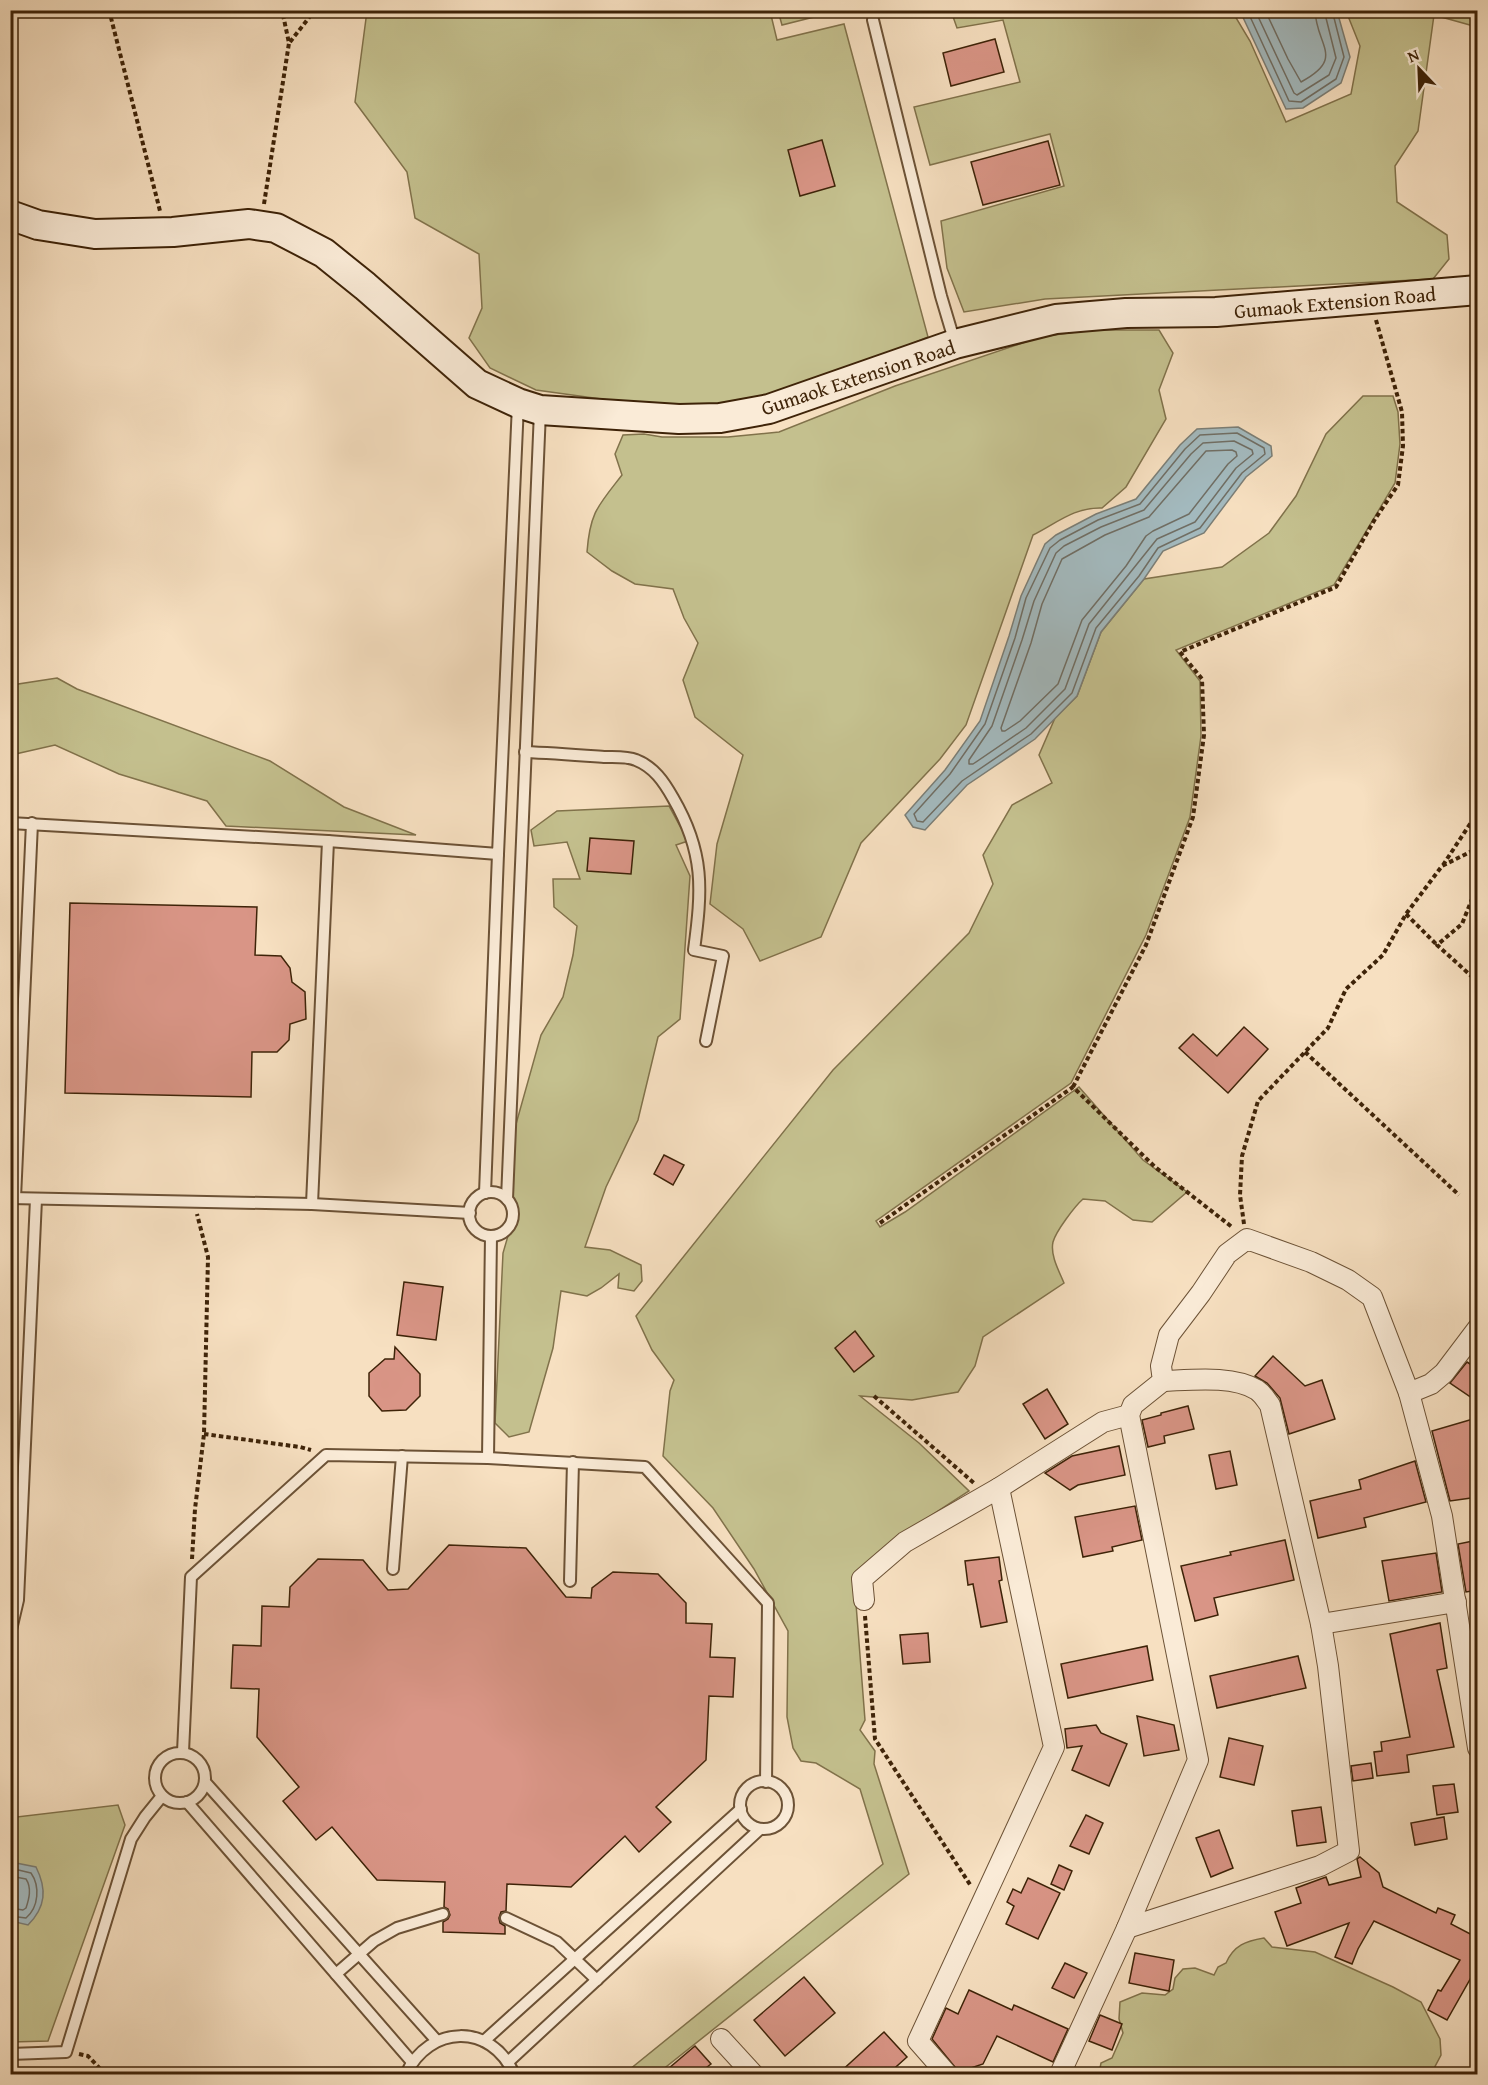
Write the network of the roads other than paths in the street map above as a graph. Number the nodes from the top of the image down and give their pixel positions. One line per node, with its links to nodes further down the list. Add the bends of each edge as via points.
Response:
1 (873, 20): 4 (lane)
2 (10, 214): 5 (street, Gumaok Extension Road, via 38,225 95,234 249,224 276,228 324,253 477,384)
3 (1478, 290): 4 (street, Gumaok Extension Road, via 1216,312 1056,319)
4 (955, 344): 5 (street, Gumaok Extension Road, via 769,409 720,418 680,419)
5 (529, 406): 6 (lane); 10 (lane)
6 (525, 752): 11 (lane, via 634,759 664,782 691,832 696,852 699,893 694,950 723,956); 15 (lane)
7 (10, 823): 8 (lane)
8 (32, 824): 9 (lane); 13 (lane)
9 (328, 841): 10 (lane); 16 (lane)
10 (498, 854): 12 (lane)
11 (706, 1041)
12 (485, 1193): 15 (lane); 17 (lane, via 472,1204)
13 (13, 1198): 14 (lane)
14 (36, 1199): 16 (lane); 32 (lane, via 18,1600)
15 (507, 1199): 18 (lane, via 512,1222 500,1234)
16 (312, 1204): 17 (lane)
17 (470, 1213): 18 (lane, via 475,1229)
18 (491, 1236): 24 (lane)
19 (1478, 1328): 21 (street, via 1444,1372 1431,1384)
20 (1163, 1381): 21 (street, via 1161,1366 1169,1335 1227,1254 1246,1239 1311,1262 1372,1297); 22 (street, via 1133,1405); 31 (street, via 1243,1383 1260,1392 1270,1405)
21 (1409, 1393): 30 (street, via 1442,1516)
22 (1129, 1416): 26 (street, via 1103,1422); 43 (street, via 1198,1760)
23 (402, 1456): 24 (lane); 27 (lane); 34 (lane, via 326,1455 191,1577)
24 (488, 1458): 25 (lane)
25 (573, 1462): 28 (lane); 36 (lane, via 645,1467 768,1603)
26 (999, 1488): 29 (street, via 905,1542 862,1579); 57 (street, via 1054,1748 918,2041)
27 (393, 1569)
28 (570, 1581)
29 (864, 1600)
30 (1456, 1602): 31 (street); 33 (street)
31 (1321, 1624): 43 (street, via 1349,1851 1320,1866)
32 (10, 1634)
33 (1478, 1748)
34 (183, 1752): 35 (lane, via 198,1760 206,1774); 37 (lane, via 168,1755 157,1767 155,1783)
35 (205, 1782): 38 (lane, via 199,1795); 44 (lane)
36 (766, 1782): 39 (lane, via 747,1789 742,1795); 40 (lane, via 780,1787 788,1808 782,1822)
37 (162, 1796): 38 (lane, via 178,1803); 51 (lane, via 131,1839 66,2052)
38 (187, 1802): 46 (lane)
39 (741, 1809): 40 (lane, via 747,1822); 45 (lane)
40 (760, 1829): 47 (lane)
41 (443, 1914): 44 (lane, via 397,1928)
42 (506, 1918): 45 (lane, via 557,1942)
43 (1127, 1928): 58 (street)
44 (359, 1953): 46 (lane); 49 (lane)
45 (575, 1959): 47 (lane); 50 (lane)
46 (336, 1974): 52 (lane)
47 (597, 1980): 53 (lane)
48 (721, 2039): 56 (street)
49 (437, 2041): 50 (lane, via 453,2036); 52 (lane)
50 (484, 2041): 53 (lane)
51 (10, 2054)
52 (412, 2061): 54 (lane)
53 (508, 2062): 55 (lane)
54 (406, 2074)
55 (513, 2074)
56 (753, 2074)
57 (947, 2074)
58 (1060, 2074)

